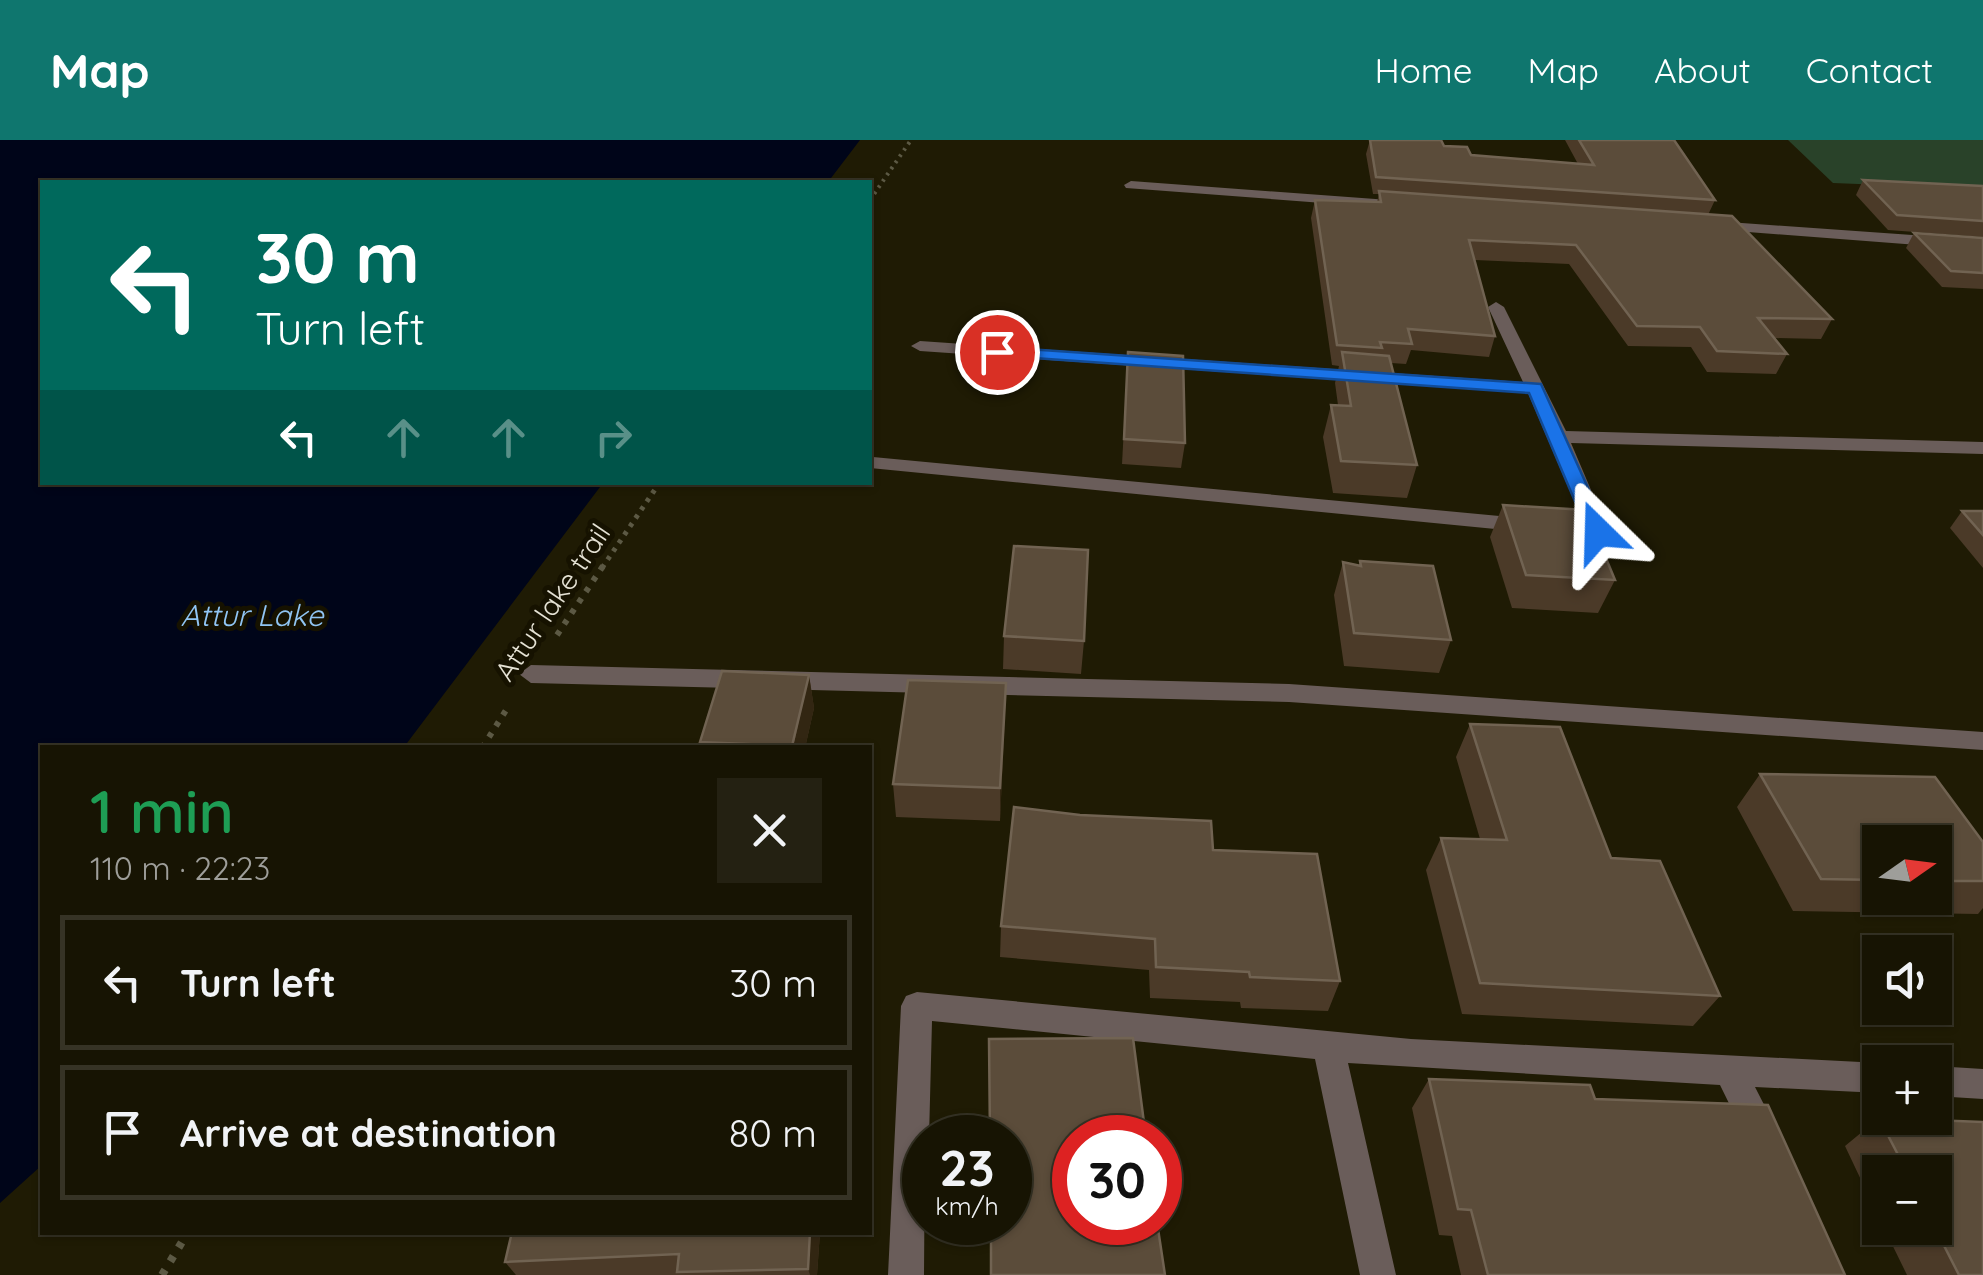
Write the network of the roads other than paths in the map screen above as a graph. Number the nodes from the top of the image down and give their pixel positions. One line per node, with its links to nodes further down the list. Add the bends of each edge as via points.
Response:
1 (1130, 185): 2 (street)
2 (1408, 205)
3 (1706, 226): 4 (street)
4 (1983, 245)
5 (1496, 307): 7 (street)
6 (920, 346): 7 (street)
7 (1536, 388): 8 (street)
8 (1559, 437): 9 (street); 10 (street, via 1598,532)
9 (1983, 448)
10 (874, 462)
11 (531, 674): 12 (street, via 1289,692)
12 (1983, 741)
13 (1328, 1046): 14 (street); 19 (street, via 917,1006); 20 (street)
14 (1730, 1070): 15 (street); 18 (street)
15 (1862, 1077)
16 (1952, 1082): 17 (street)
17 (1983, 1084)
18 (1773, 1155)
19 (906, 1275)
20 (1378, 1275)

